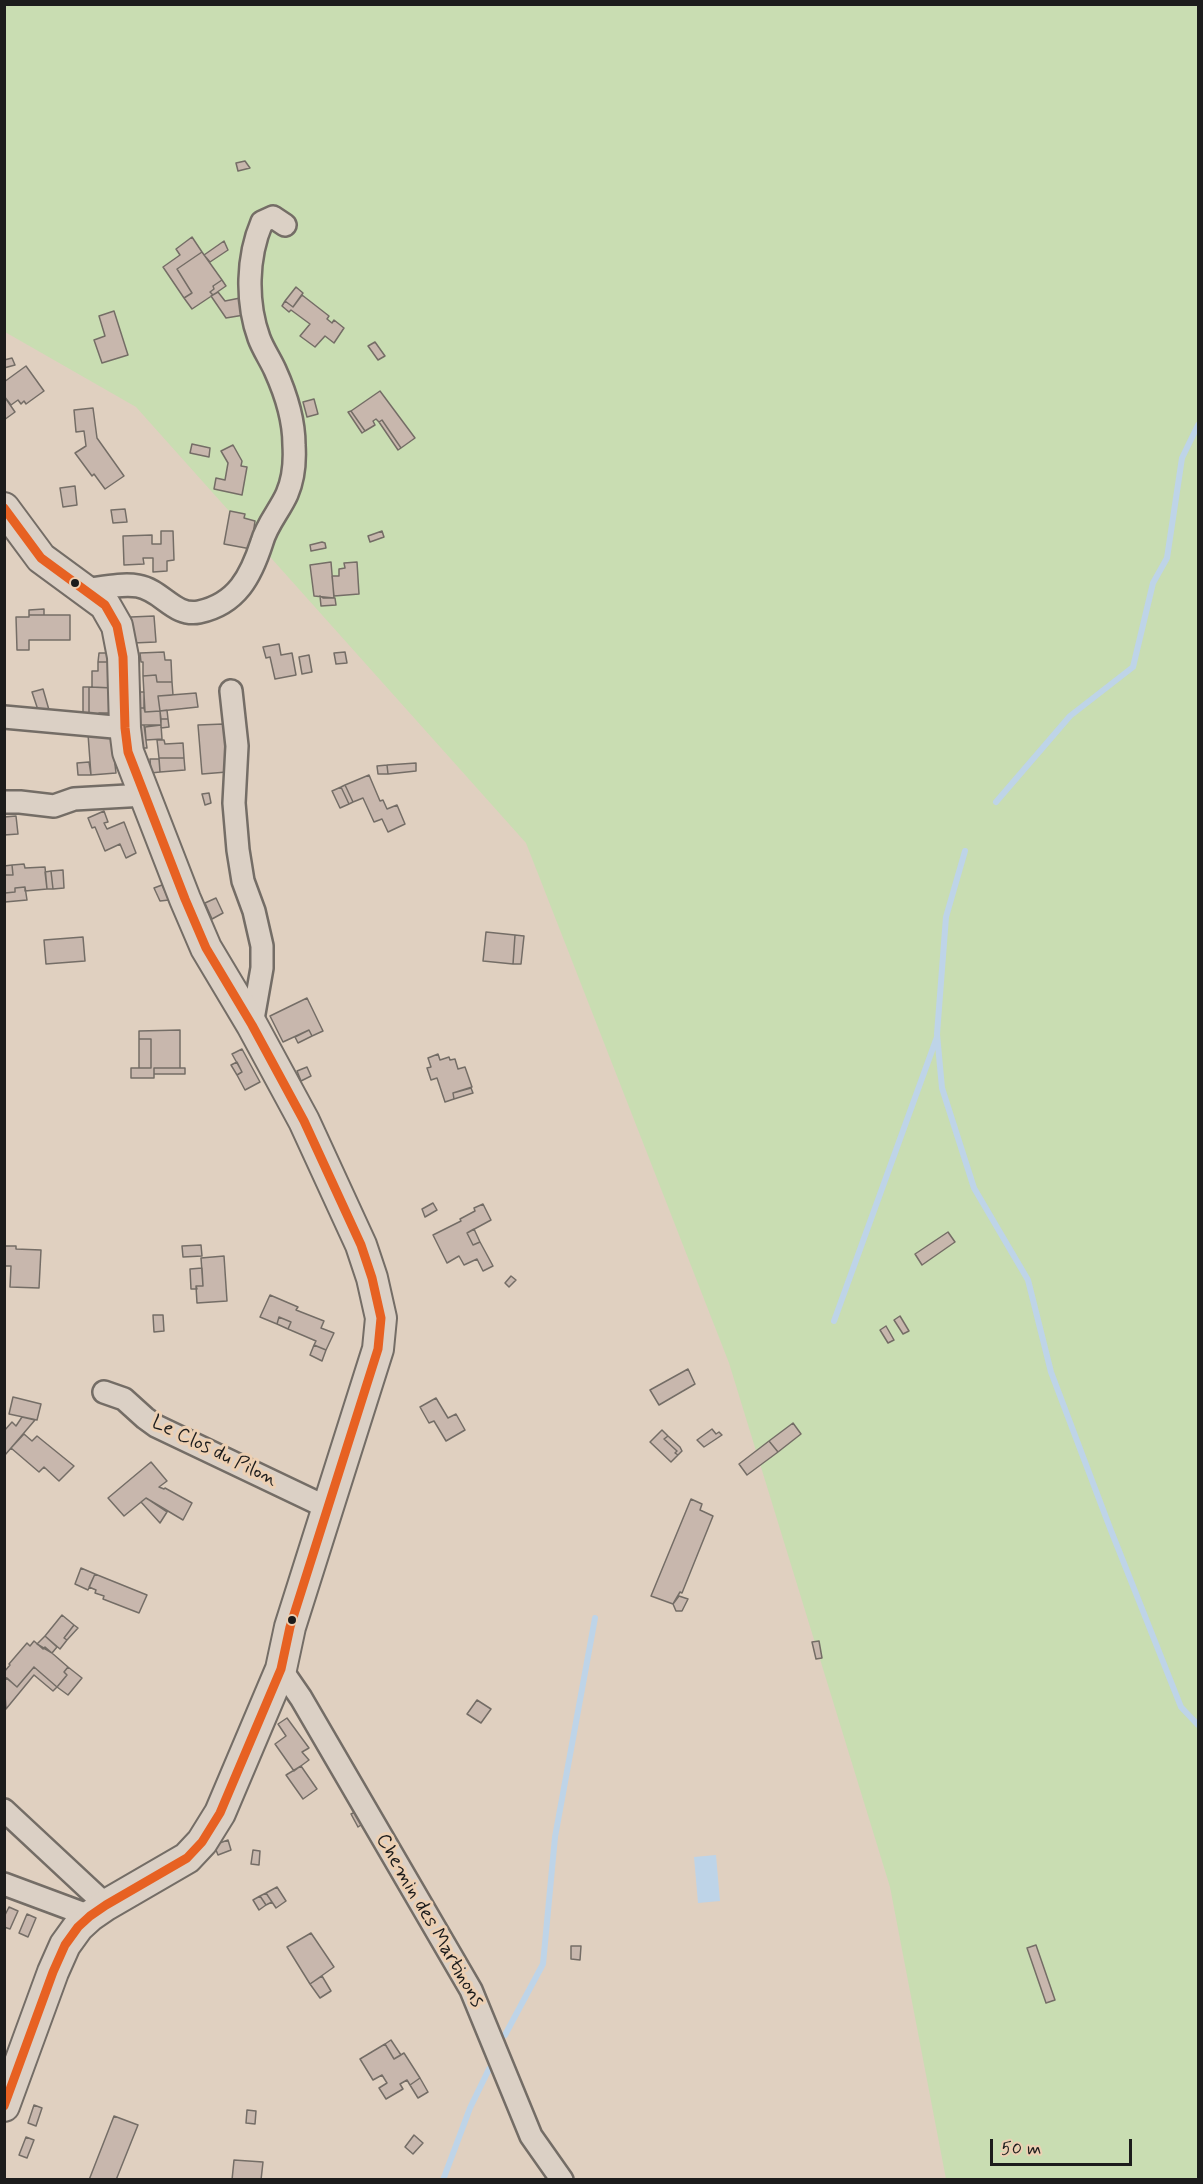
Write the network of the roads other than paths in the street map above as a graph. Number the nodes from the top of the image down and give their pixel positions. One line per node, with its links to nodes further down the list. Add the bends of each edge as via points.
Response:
1 (285, 225): 3 (street, via 273,217 262,222 254,240 250,282 252,315 285,394 295,441 294,470 288,493 270,524 249,576 226,601 200,612 177,609 151,590 137,586)
2 (4, 508): 3 (street, via 41,558)
3 (84, 590): 6 (street, via 105,606 117,626 123,657)
4 (231, 690): 9 (street, via 237,746 234,803 238,850 262,946 261,979)
5 (4, 717): 6 (street)
6 (125, 728): 7 (street, via 128,752)
7 (145, 795): 8 (street, via 74,799 54,806); 9 (street, via 206,948)
8 (4, 802)
9 (252, 1025): 11 (street, via 304,1121 361,1245 381,1318 378,1349)
10 (104, 1392): 11 (street, Le Clos du Pilon, via 124,1399 156,1426)
11 (328, 1508): 12 (street, via 290,1627)
12 (281, 1669): 15 (street, via 220,1814 202,1842 187,1858); 17 (street, Chemin des Martinons, via 471,1990 531,2136)
13 (4, 1810): 15 (street)
14 (4, 1884): 15 (street)
15 (98, 1910): 16 (street, via 65,1945)
16 (4, 2106)
17 (562, 2180)

